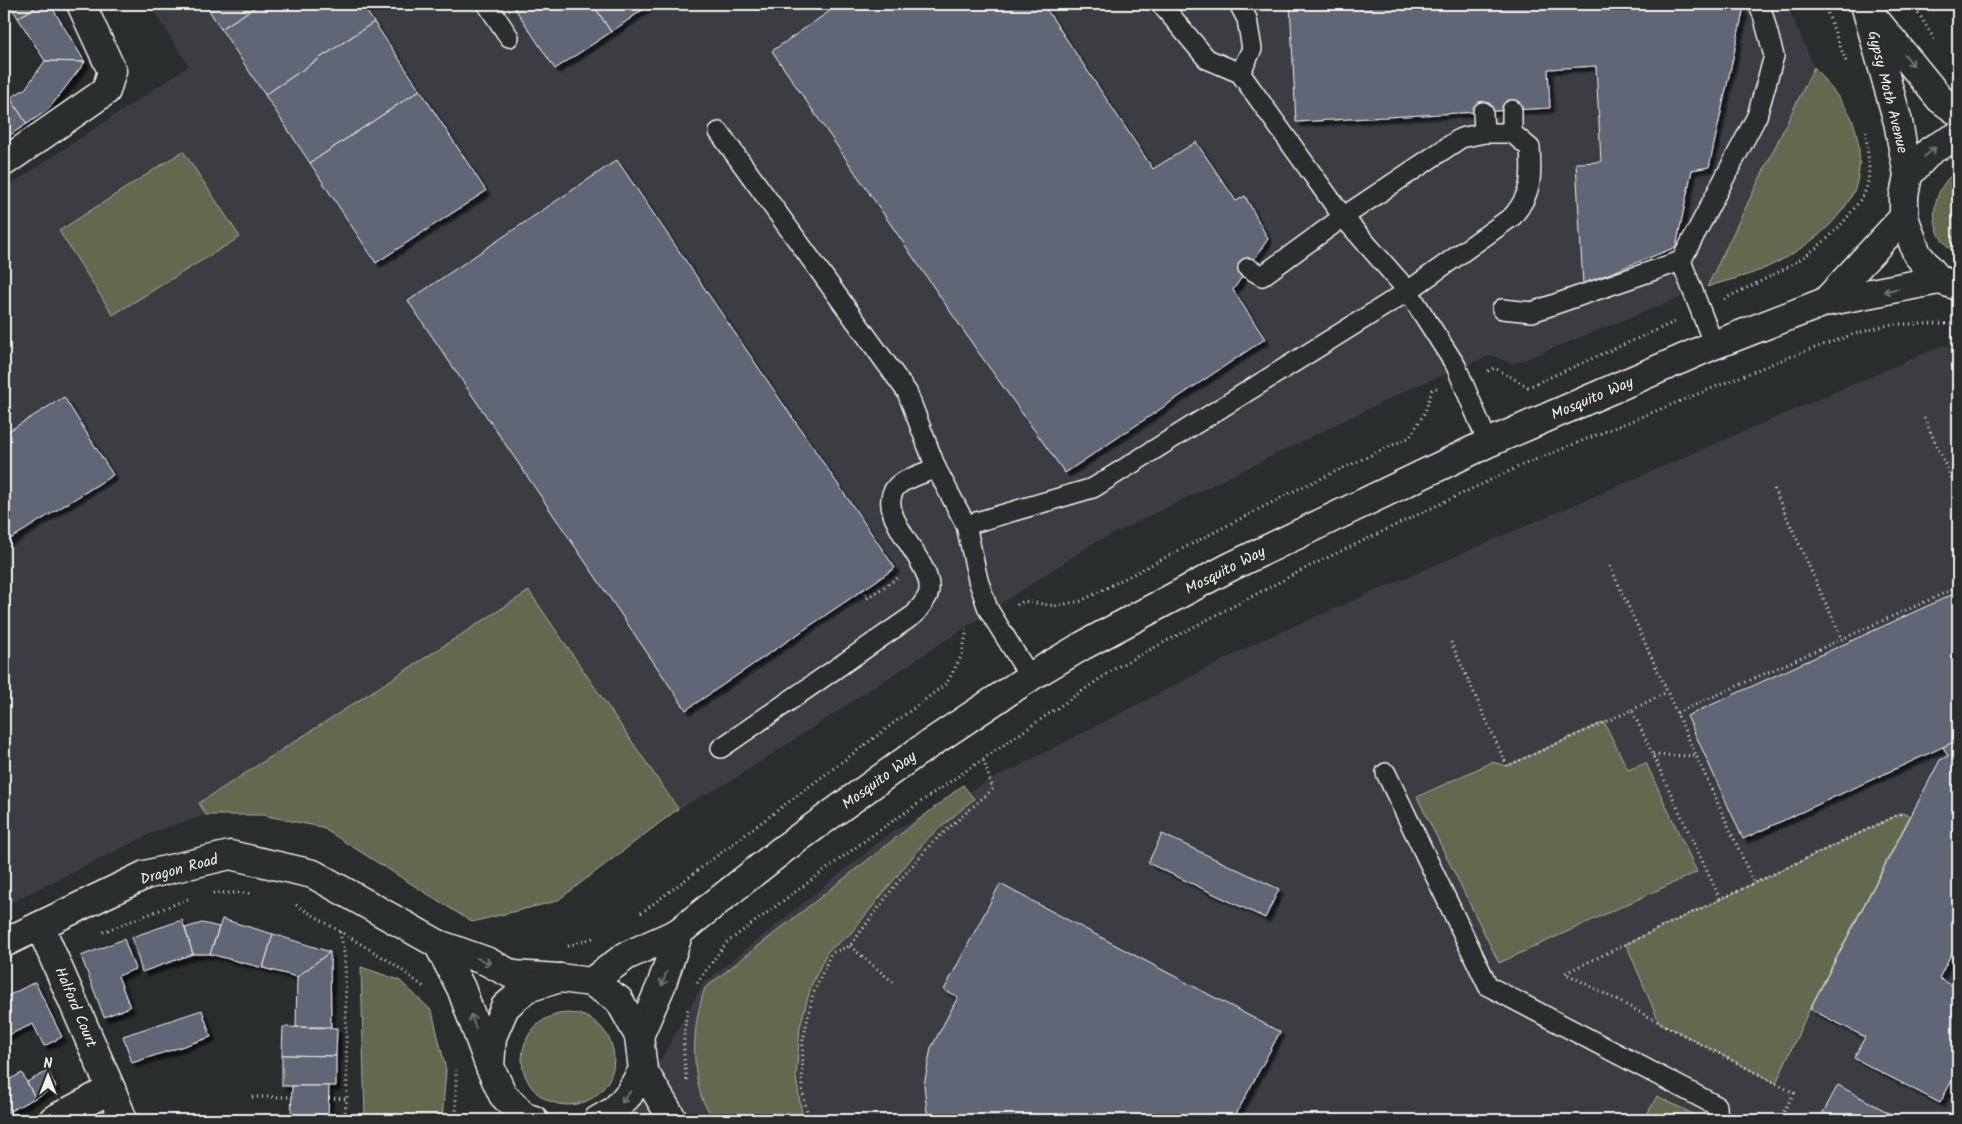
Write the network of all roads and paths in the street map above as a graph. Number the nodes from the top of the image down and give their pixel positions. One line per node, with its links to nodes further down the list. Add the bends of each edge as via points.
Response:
1 (81, 4): 19 (street, via 112,71 106,91)
2 (486, 4): 8 (lane)
3 (1161, 4): 10 (lane, via 1207,59)
4 (1239, 4): 10 (lane, via 1247,19 1252,49)
5 (1758, 4): 23 (lane, via 1774,56 1757,116)
6 (1824, 4): 9 (path)
7 (1866, 6): 13 (street, Gypsy Moth Avenue, one-way to 13, via 1940,99); 20 (street, Gypsy Moth Avenue, via 1898,122)
8 (509, 38)
9 (1847, 65)
10 (1240, 73): 21 (lane)
11 (1512, 110): 17 (lane)
12 (1484, 112): 16 (lane)
13 (1958, 112)
14 (1865, 127): 29 (path, via 1870,166 1866,188 1838,229 1804,258)
15 (719, 132): 36 (lane, via 907,392)
16 (1484, 133): 17 (lane); 21 (lane, via 1461,138)
17 (1512, 133): 26 (lane, via 1530,148 1530,188 1523,204 1513,216)
18 (1958, 136): 20 (street, one-way to 18, via 1931,150)
19 (4, 162)
20 (1908, 175): 22 (street)
21 (1343, 217): 24 (lane, via 1262,276); 26 (lane)
22 (1904, 217): 25 (street, via 1917,254); 27 (street, Mosquito Way)
23 (1681, 261): 28 (lane, via 1532,312); 29 (lane)
24 (1248, 268)
25 (1949, 283): 27 (street, Mosquito Way, one-way to 27)
26 (1408, 291): 35 (lane, via 1456,366); 39 (lane, via 1093,488)
27 (1825, 302): 31 (street, Mosquito Way)
28 (1502, 309)
29 (1699, 311): 31 (lane); 32 (path, via 1528,387)
30 (1958, 326): 53 (path, via 1892,324 1854,334 1520,466 1310,566 1117,667)
31 (1714, 345): 35 (street, Mosquito Way)
32 (1495, 368)
33 (1432, 390): 42 (path, via 1425,412 1410,437 1296,490 1081,601 1055,606)
34 (1924, 418): 38 (path)
35 (1488, 443): 46 (street, Mosquito Way, via 1230,567)
36 (936, 468): 39 (lane); 50 (lane, via 898,485 891,496 893,517 928,579 928,594 915,614)
37 (1774, 489): 44 (path)
38 (1958, 492)
39 (966, 525): 46 (lane, via 988,609)
40 (1610, 566): 47 (path)
41 (1958, 586): 44 (path)
42 (1024, 601)
43 (967, 633): 62 (path, via 962,655 947,683)
44 (1842, 639): 49 (path)
45 (1451, 642): 48 (path, via 1507,766)
46 (1030, 677): 65 (street, Mosquito Way, via 908,759 782,850)
47 (1667, 692): 48 (path); 49 (path)
48 (1632, 710): 51 (path)
49 (1677, 713): 52 (path)
50 (721, 748)
51 (1653, 755): 52 (path); 60 (path)
52 (1696, 756): 56 (path)
53 (983, 758): 69 (path, via 993,789 933,842); 75 (path, via 726,943)
54 (1386, 773): 95 (lane, via 1488,986 1717,1106)
55 (1902, 812): 56 (path)
56 (1754, 883): 60 (path)
57 (211, 893): 58 (path)
58 (256, 893)
59 (193, 897): 71 (path)
60 (1720, 899): 96 (path, via 1565,973 1794,1093)
61 (291, 903): 64 (path)
62 (639, 914)
63 (40, 926): 67 (street, Dragon Road); 68 (street, Dragon Road, via 146,875 230,855 313,874); 71 (street, Halford Court)
64 (339, 930): 76 (path, via 394,964); 86 (path, via 345,958)
65 (679, 932): 73 (street, Mosquito Way, via 626,956); 78 (street, one-way to 78, via 661,986)
66 (600, 935): 70 (path)
67 (4, 943)
68 (438, 944): 72 (street, Dragon Road, one-way to 72, via 486,961 513,975); 79 (street, one-way to 68, via 460,988)
69 (850, 946): 74 (path); 94 (path, via 830,953 812,994 803,1040 802,1089)
70 (562, 948)
71 (52, 951): 81 (street, Halford Court)
72 (560, 978): 73 (street, Dragon Road); 79 (street, via 527,988 506,1007 492,1037)
73 (591, 982): 78 (street, via 619,1000)
74 (894, 983)
75 (693, 990)
76 (428, 991)
77 (688, 1003): 82 (path, via 682,1055)
78 (639, 1036): 80 (street)
79 (490, 1067): 87 (street)
80 (643, 1070): 92 (street, one-way to 92, via 624,1100 614,1111); 93 (street)
81 (111, 1089): 88 (street); 89 (street, Halford Court)
82 (688, 1089)
83 (252, 1097): 84 (path)
84 (292, 1097)
85 (329, 1098): 86 (path)
86 (347, 1099): 90 (path)
87 (499, 1108): 91 (street)
88 (53, 1120)
89 (123, 1120)
90 (344, 1120)
91 (534, 1120)
92 (598, 1120)
93 (673, 1120)
94 (809, 1120)
95 (1718, 1120)
96 (1779, 1120)

